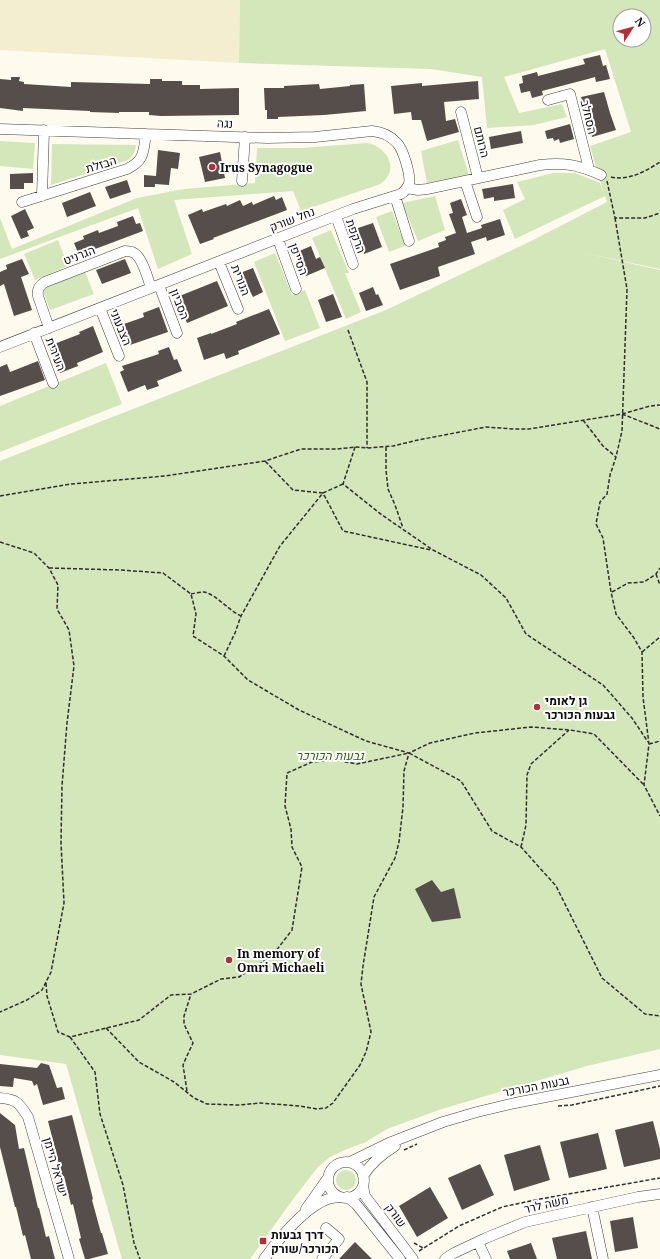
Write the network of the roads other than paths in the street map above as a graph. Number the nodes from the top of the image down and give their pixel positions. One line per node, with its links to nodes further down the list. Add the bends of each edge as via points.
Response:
1 (548, 100): 7 (street, הסחלב, via 570,94)
2 (461, 112): 9 (street, הרותם)
3 (0, 129): 4 (street, נגה)
4 (44, 130): 5 (street, נגה); 13 (street)
5 (146, 134): 6 (street, נגה); 13 (street, הבזלת, via 142,155 134,165)
6 (245, 137): 10 (street); 12 (street, נגה, via 294,138 372,130 381,132 396,142 403,153 409,178)
7 (589, 169): 8 (street); 9 (street, via 554,163)
8 (603, 175)
9 (478, 178): 11 (street)
10 (242, 181)
11 (464, 181): 12 (street, via 427,189); 17 (street)
12 (407, 188): 14 (street, נחל שורק)
13 (42, 196): 15 (street, הבזלת)
14 (395, 196): 16 (street, נחל שורק); 19 (street)
15 (22, 202)
16 (336, 216): 18 (street, נחל שורק); 21 (street, הרקפת)
17 (477, 217)
18 (278, 239): 20 (street, נחל שורק); 23 (street, הסייפן)
19 (409, 242)
20 (219, 262): 22 (street, נחל שורק); 25 (street, הנורית)
21 (353, 264)
22 (155, 286): 24 (street, נחל שורק); 26 (street, הגרניט, via 137,254 125,251 45,282 37,290); 27 (street, הסביון)
23 (296, 289)
24 (100, 308): 26 (street, נחל שורק); 30 (street, הצבעוני)
25 (238, 309)
26 (49, 328): 28 (street, נחל שורק)
27 (177, 333)
28 (34, 334): 29 (street, נחל שורק); 31 (street, העירית)
29 (0, 347)
30 (119, 356)
31 (53, 383)
32 (660, 1075): 34 (street, גבעות הכורכר, via 484,1110)
33 (0, 1098): 45 (street, ישראל היימן, via 15,1100 28,1117)
34 (419, 1132): 35 (street, גבעות הכורכר); 37 (street, גבעות הכורכר, via 378,1157 369,1166)
35 (350, 1162): 36 (street, via 335,1165); 37 (street, via 358,1167)
36 (328, 1178): 39 (street, via 332,1191); 41 (street)
37 (363, 1181): 39 (street, via 357,1194); 44 (street, שורק, via 365,1196)
38 (660, 1194): 40 (street, משה לרר)
39 (344, 1197): 41 (street, via 328,1199); 48 (street, שורק, via 356,1204)
40 (592, 1207): 43 (street, משה לרר, via 525,1222); 51 (street)
41 (300, 1218): 46 (street)
42 (326, 1228): 47 (street, via 339,1239)
43 (478, 1242): 49 (street, משה לרר); 50 (street)
44 (412, 1258)
45 (69, 1259)
46 (264, 1259)
47 (322, 1259)
48 (400, 1259)
49 (445, 1259)
50 (486, 1259)
51 (603, 1259)

